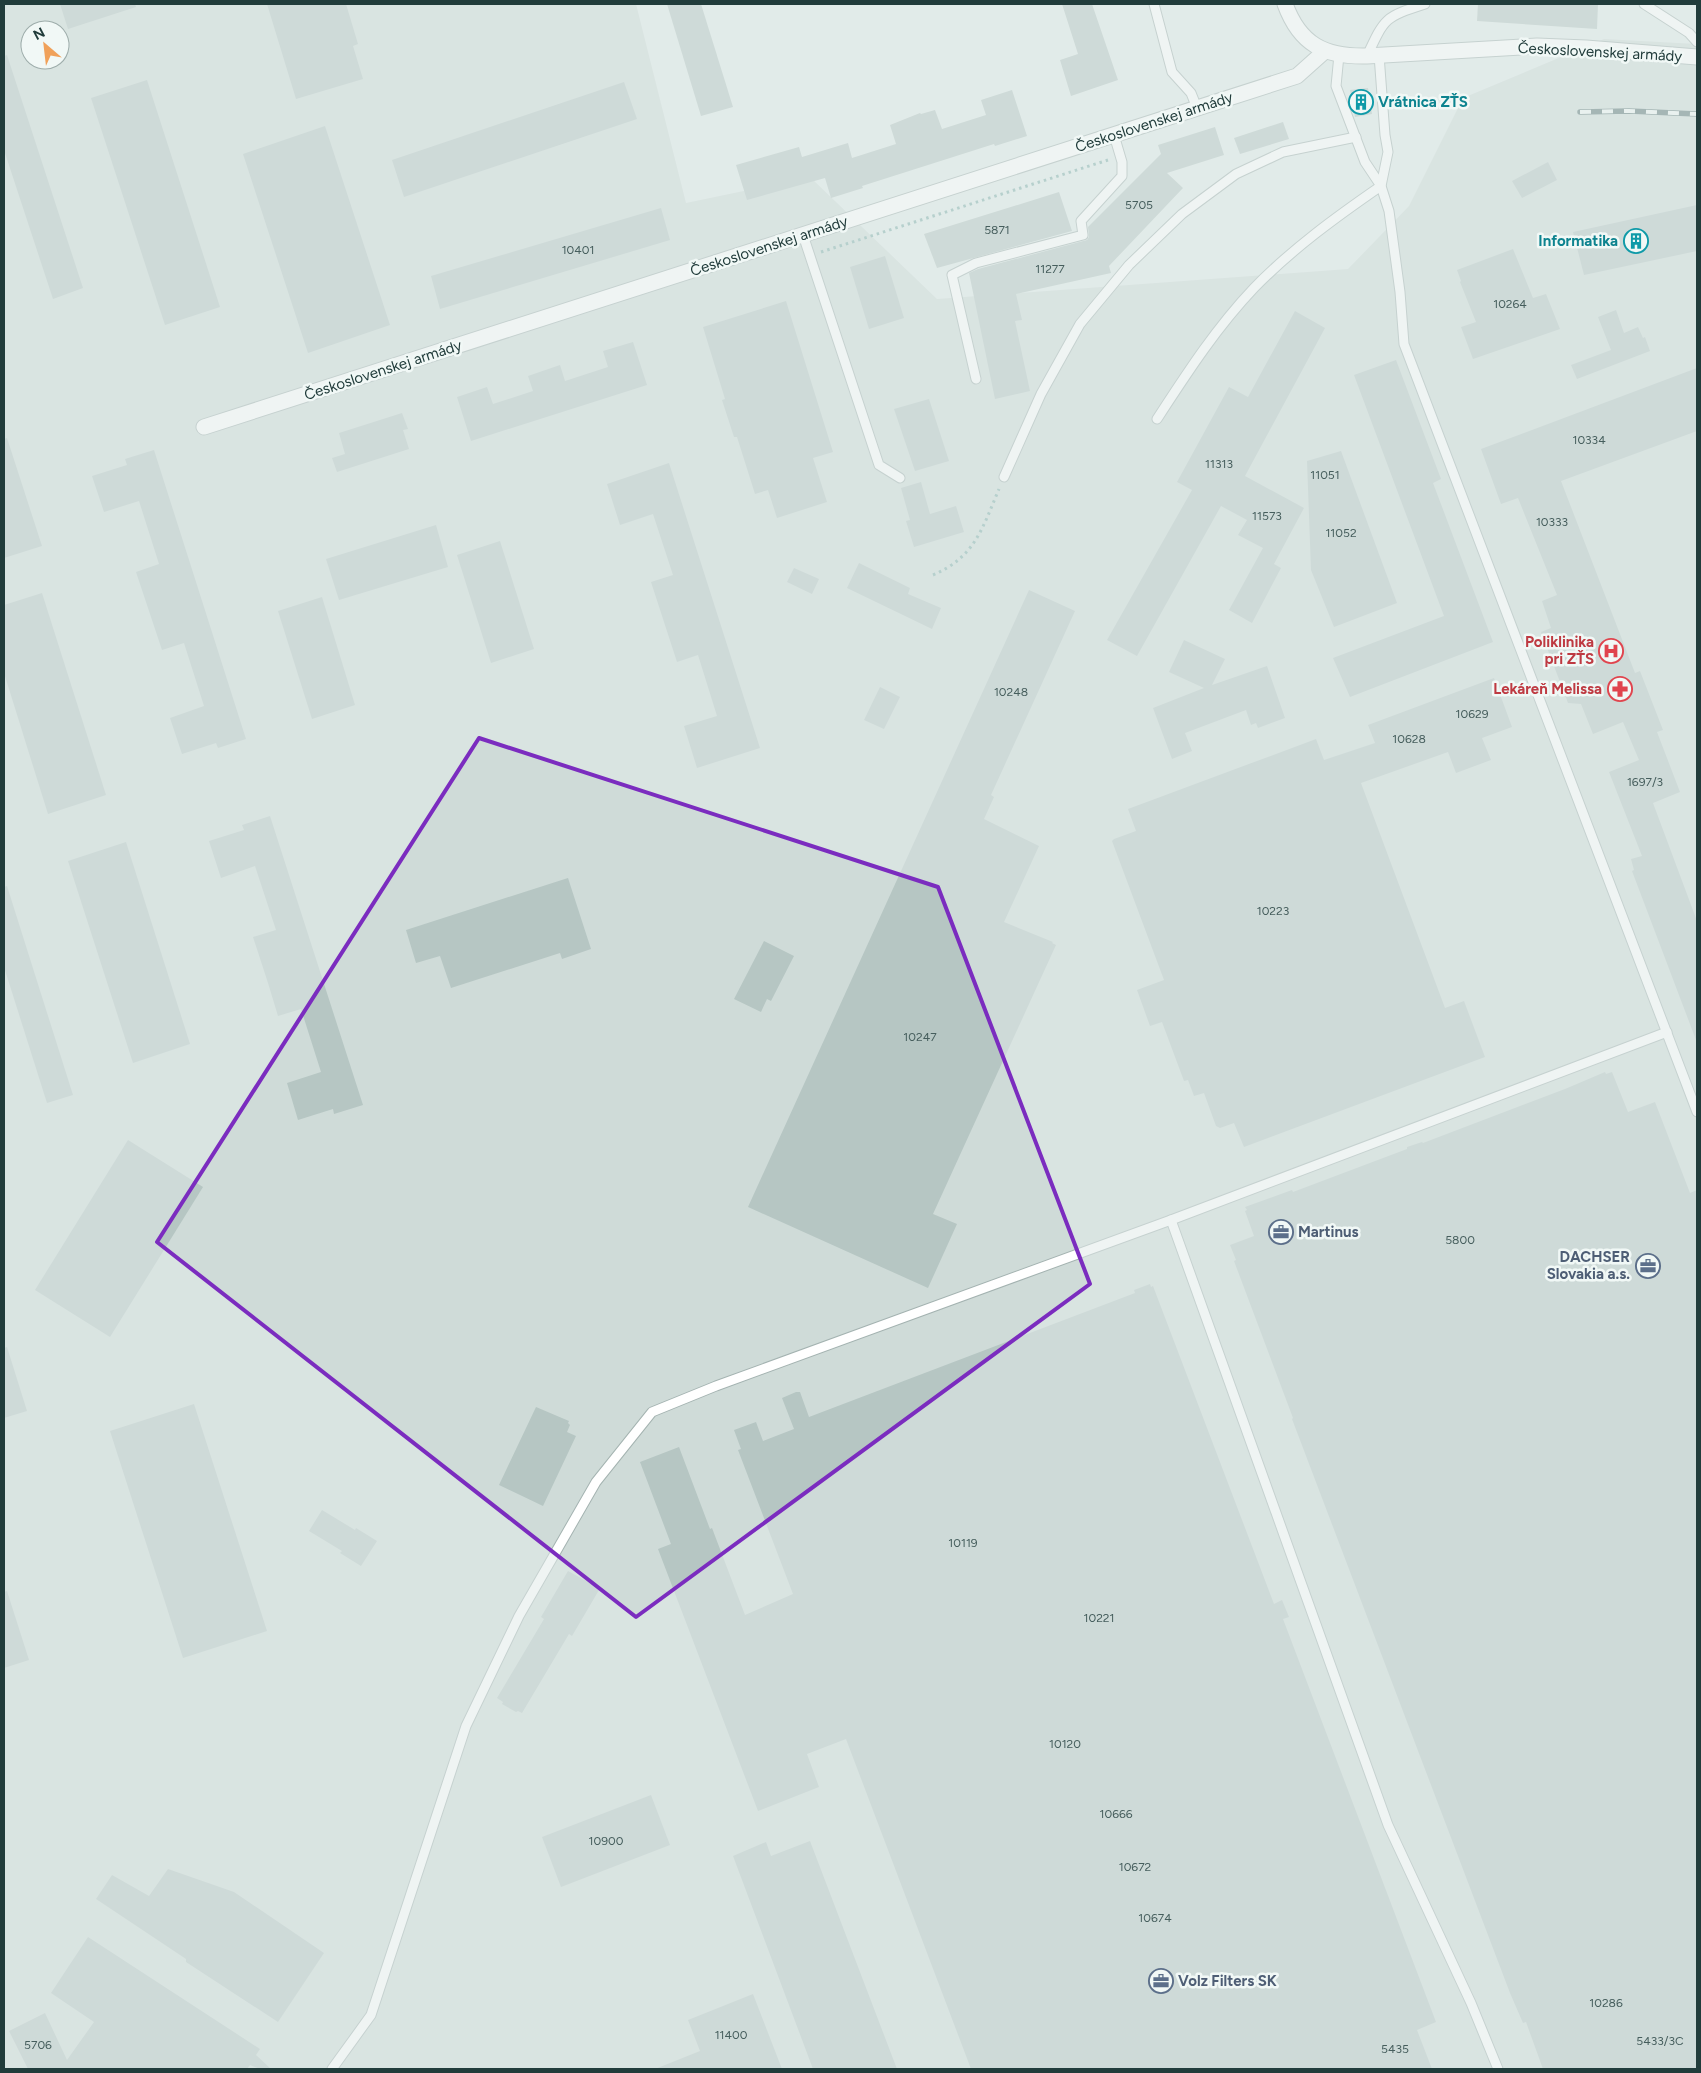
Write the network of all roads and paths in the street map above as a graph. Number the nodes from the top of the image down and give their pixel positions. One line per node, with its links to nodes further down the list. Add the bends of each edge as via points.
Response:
1 (1154, 4): 9 (lane, via 1172,72 1191,93)
2 (1285, 4): 6 (street, via 1292,21 1309,43)
3 (1425, 4): 7 (lane, via 1387,19 1378,33)
4 (1644, 4): 5 (lane, via 1689,32)
5 (1697, 42)
6 (1332, 53): 7 (street, Československej armády); 9 (street, Československej armády, via 1297,76); 11 (lane, via 1336,86)
7 (1373, 56): 8 (street, Československej armády, via 1537,46); 13 (lane, via 1388,152)
8 (1697, 57)
9 (1197, 108): 10 (street, Československej armády)
10 (1114, 135): 14 (street, Československej armády); 16 (lane, via 1122,162 1122,176 1081,221 1083,234 976,263 952,275)
11 (1356, 137): 13 (lane, via 1365,162); 19 (lane, via 1283,152 1236,174 1182,214 1129,266 1080,324 1041,394)
12 (1109, 160): 15 (path)
13 (1381, 186): 17 (lane, via 1314,233 1254,288 1201,351); 22 (lane, via 1400,292 1404,344)
14 (803, 235): 15 (lane); 18 (street, Československej armády)
15 (810, 256): 20 (lane, via 879,465)
16 (976, 379)
17 (1157, 419)
18 (204, 427)
19 (1004, 477): 21 (path, via 971,547 961,560)
20 (900, 478)
21 (933, 575)
22 (1666, 1032): 23 (lane); 24 (lane)
23 (1697, 1112)
24 (1171, 1220): 25 (lane, via 652,1412 596,1482 519,1616 470,1717 371,2014); 26 (lane, via 1388,1826 1471,2003)
25 (332, 2069)
26 (1498, 2069)

